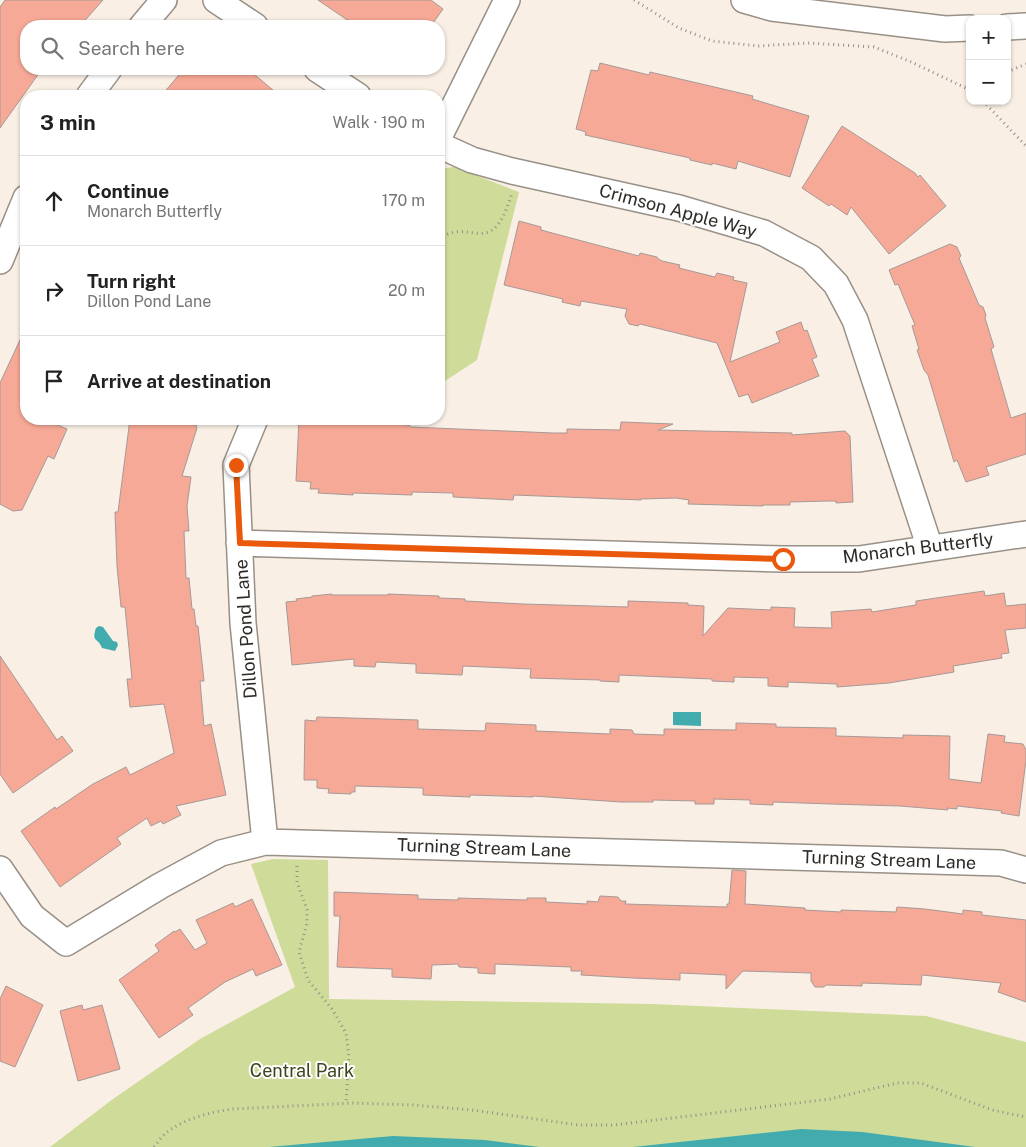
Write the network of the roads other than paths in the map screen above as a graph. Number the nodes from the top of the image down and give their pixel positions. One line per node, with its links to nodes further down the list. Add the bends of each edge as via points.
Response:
1 (164, 0): 5 (street)
2 (216, 0): 6 (street)
3 (507, 0): 14 (street)
4 (744, 0): 9 (street, via 810,13)
5 (147, 20)
6 (246, 20)
7 (1026, 26): 8 (street)
8 (1011, 27)
9 (966, 28)
10 (104, 75): 12 (street)
11 (326, 75): 13 (street)
12 (93, 90)
13 (349, 90)
14 (445, 125)
15 (445, 149): 21 (street, Crimson Apple Way, via 512,171 679,208 764,233 811,258 836,284 855,320)
16 (20, 213): 17 (street)
17 (0, 262)
18 (253, 425): 20 (street, Dillon Pond Lane, via 236,465)
19 (1026, 534): 21 (street, Monarch Butterfly)
20 (240, 543): 21 (street, Monarch Butterfly, via 783,559 859,559); 22 (street, Dillon Pond Lane, via 243,623)
21 (930, 548)
22 (265, 842): 23 (street, Turning Stream Lane, via 221,853 66,943 32,916); 24 (street, Turning Stream Lane, via 1001,863)
23 (0, 869)
24 (1026, 870)

